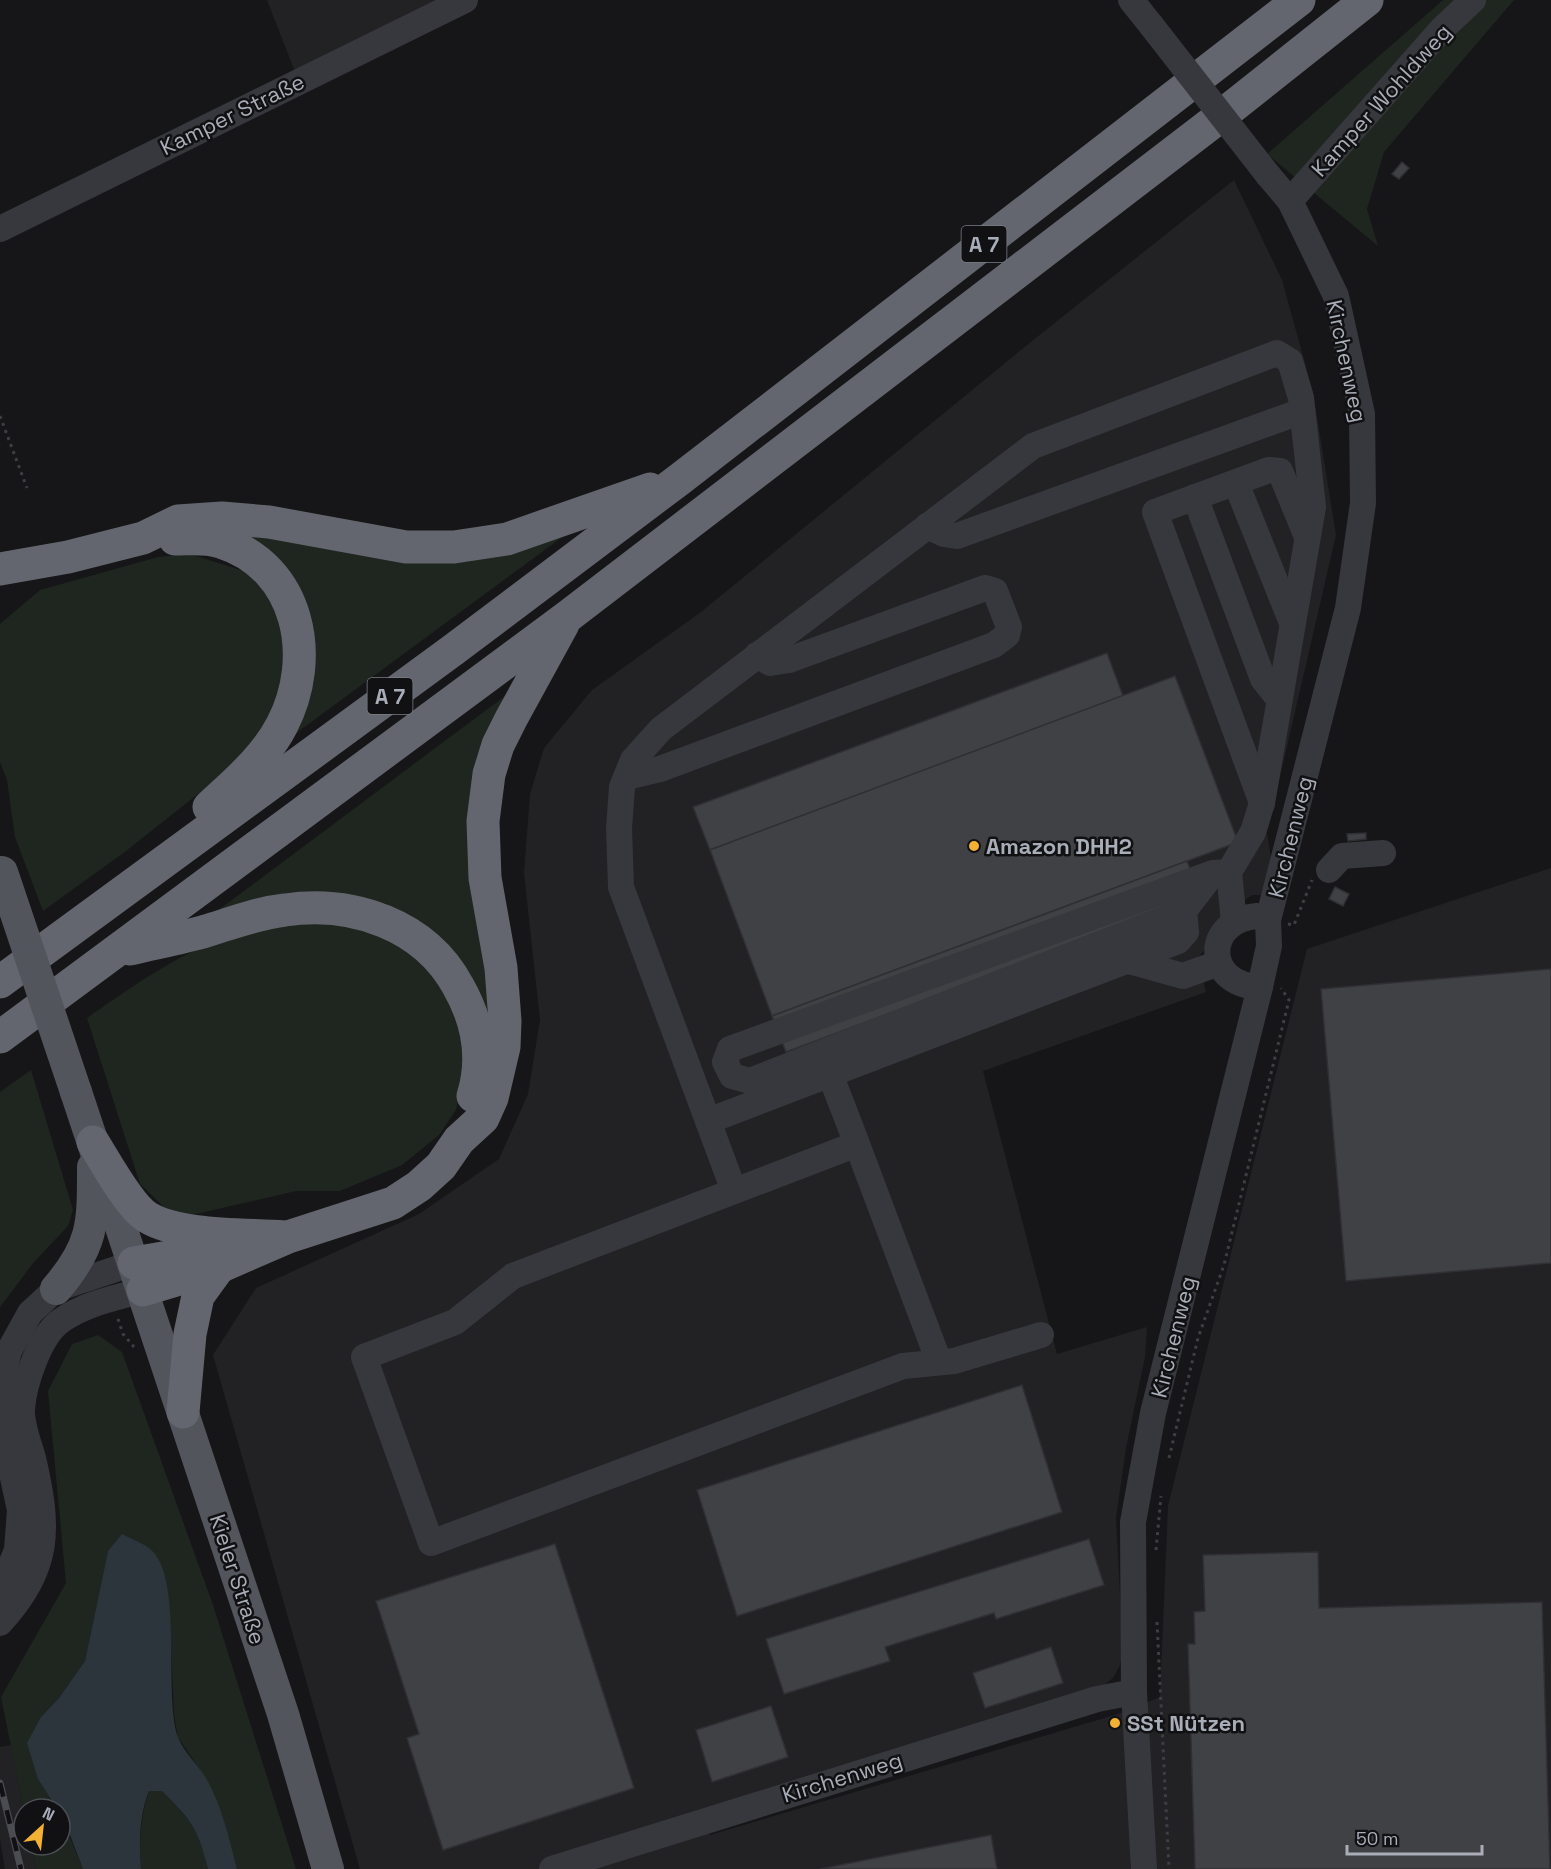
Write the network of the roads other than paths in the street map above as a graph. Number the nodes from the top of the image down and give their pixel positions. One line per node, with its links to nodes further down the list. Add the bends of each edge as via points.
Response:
1 (1131, 0): 6 (street, Kirchenweg, bridge)
2 (1299, 0): 9 (highway, A 7)
3 (1367, 0): 16 (highway, A 7)
4 (1473, 0): 6 (street, Kamper Wohldweg, via 1442,29)
5 (460, 1): 7 (street, Kamper Straße)
6 (1290, 201): 28 (street, Kirchenweg, via 1335,296 1362,414 1363,503 1348,608)
7 (0, 229)
8 (1302, 411): 12 (street, via 957,536); 12 (street, via 1290,362 1277,353 1033,446); 13 (street, via 1313,507)
9 (680, 479): 14 (highway, via 507,539 454,547 406,547 269,522 222,518 178,521); 26 (highway, A 7)
10 (1236, 483): 11 (street); 13 (street, via 1269,470 1280,471); 17 (street)
11 (1195, 497): 19 (street, via 1263,679); 21 (street, via 1155,512)
12 (927, 526): 18 (street)
13 (1307, 537): 17 (street)
14 (143, 538): 15 (highway, via 68,557); 26 (highway, via 202,538 241,550 258,563 280,586 295,615 301,647 299,682 282,725 255,764)
15 (0, 583)
16 (567, 617): 30 (highway, A 7); 38 (highway, via 511,719 489,774 483,849 501,968 504,1047 483,1118)
17 (1292, 623): 19 (street)
18 (757, 655): 20 (street, via 661,729 633,760); 20 (street, via 770,663 789,660 985,588 995,591 1009,627 1007,635 994,645 668,766)
19 (1278, 698): 21 (street)
20 (626, 777): 37 (street, via 619,828 621,887)
21 (1262, 803): 25 (street, via 1253,832)
22 (1383, 853): 24 (street, via 1342,856)
23 (1, 868): 39 (main road, Kieler Straße, bridge)
24 (1329, 870)
25 (1221, 872): 27 (street); 27 (street, via 729,1049 724,1062 732,1076 750,1081); 29 (street)
26 (99, 910): 34 (highway, A 7)
27 (1184, 911): 31 (street, via 1186,932 1179,941)
28 (1268, 920): 29 (street, Kirchenweg, via 1257,916); 33 (street, Kirchenweg, via 1269,946)
29 (1234, 921): 32 (street, via 1220,939)
30 (117, 952): 35 (highway, A 7); 38 (highway, via 286,909 347,911 399,926 421,941 450,971 467,1002 479,1038 478,1079)
31 (1129, 961): 32 (street, via 1183,976); 36 (street)
32 (1219, 963): 33 (street, via 1233,981 1244,986)
33 (1262, 975): 51 (street, Kirchenweg, via 1140,1476 1131,1558)
34 (0, 982)
35 (0, 1037)
36 (830, 1074): 37 (street); 40 (street)
37 (708, 1121): 41 (street)
38 (459, 1140): 42 (highway, via 441,1166 393,1203)
39 (93, 1142): 42 (highway, via 146,1217 205,1232); 44 (main road, Kieler Straße); 45 (main road, via 92,1216 86,1247)
40 (857, 1144): 41 (street); 47 (street)
41 (734, 1191): 47 (street, via 513,1276 455,1322 364,1357 431,1543 903,1366)
42 (288, 1237): 43 (highway); 44 (highway)
43 (219, 1267): 44 (highway); 48 (highway, via 198,1296 190,1334)
44 (139, 1276): 45 (street); 48 (main road, Kieler Straße); 50 (street, via 48,1330 35,1360 22,1410 43,1502 41,1552 27,1590)
45 (56, 1289): 49 (street, via 30,1313 9,1351 0,1388 1,1422 20,1510 17,1550)
46 (1041, 1335): 47 (street)
47 (939, 1362)
48 (183, 1412): 52 (main road, Kieler Straße, via 283,1714)
49 (0, 1592)
50 (0, 1623)
51 (1134, 1692): 53 (street, Kirchenweg, via 1097,1699); 54 (street, Kirchenweg)
52 (328, 1869)
53 (552, 1869)
54 (1144, 1869)

